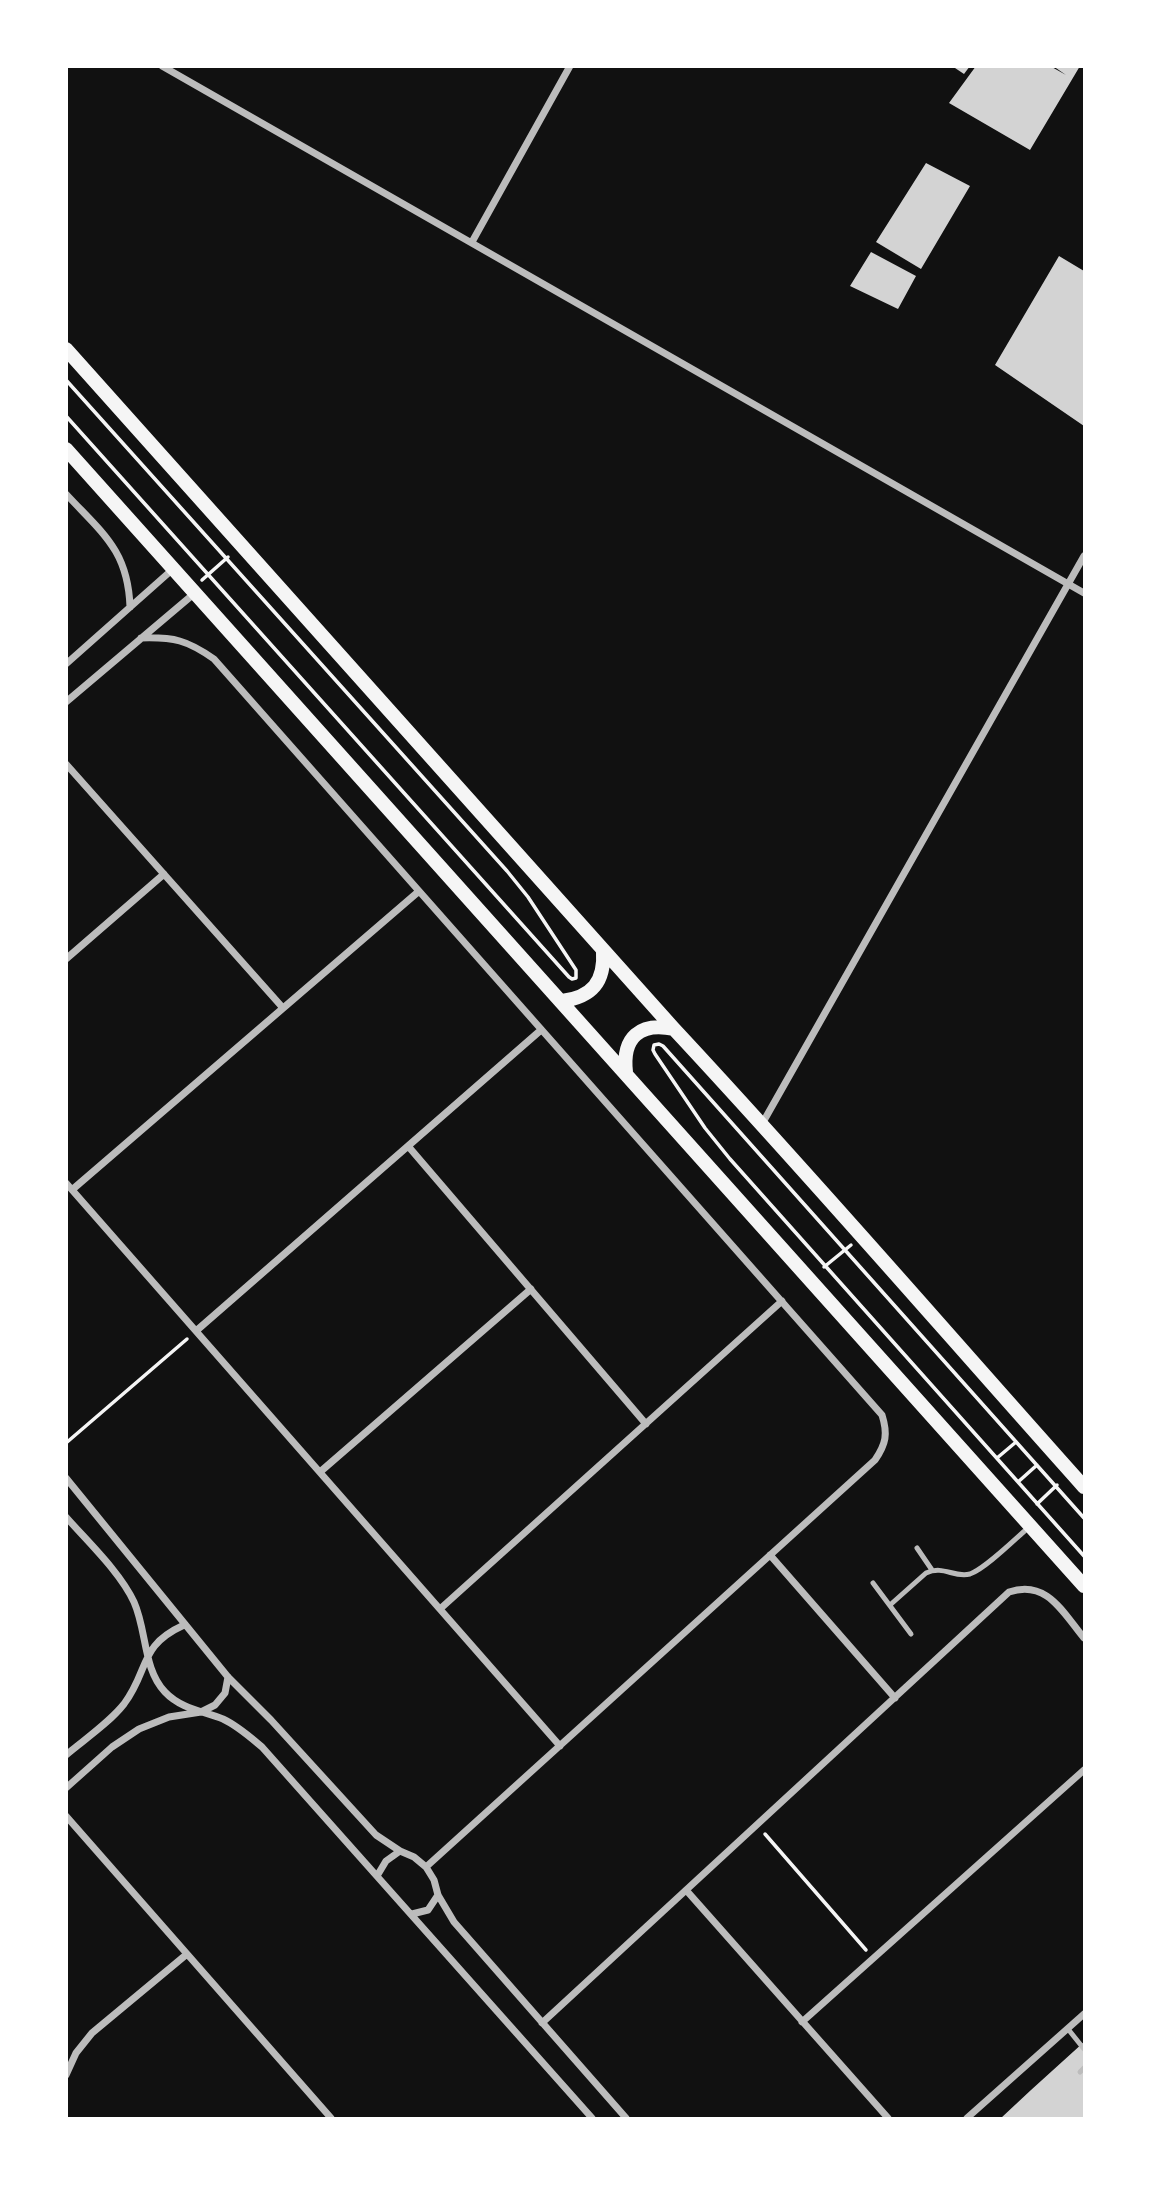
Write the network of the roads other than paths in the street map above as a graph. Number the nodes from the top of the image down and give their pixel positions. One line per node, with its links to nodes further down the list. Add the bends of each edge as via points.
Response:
1 (162, 66): 3 (street)
2 (570, 66): 3 (street)
3 (472, 242): 9 (street)
4 (66, 349): 19 (main road)
5 (66, 449): 8 (main road)
6 (66, 494): 12 (street, via 111,542 123,562 130,584)
7 (1084, 556): 9 (street)
8 (174, 567): 10 (main road); 12 (street)
9 (1069, 584): 11 (street); 26 (street)
10 (194, 590): 13 (street); 21 (main road)
11 (1084, 593)
12 (130, 607): 14 (street)
13 (141, 638): 15 (street); 18 (street, via 167,637 192,644 214,659)
14 (66, 664)
15 (66, 702)
16 (66, 764): 17 (street)
17 (164, 874): 20 (street); 22 (street)
18 (418, 892): 22 (street); 24 (street)
19 (603, 951): 21 (main road, via 599,980 577,999); 23 (main road)
20 (66, 959)
21 (562, 1001): 25 (main road)
22 (283, 1008): 29 (street)
23 (674, 1029): 25 (main road, via 658,1026 642,1030 630,1040 624,1056); 26 (main road)
24 (541, 1030): 27 (street); 31 (street)
25 (626, 1072): 38 (main road)
26 (762, 1124): 36 (main road)
27 (408, 1146): 30 (street); 32 (street)
28 (66, 1182): 29 (street)
29 (73, 1189): 32 (street)
30 (531, 1289): 33 (street); 34 (street)
31 (782, 1301): 33 (street); 40 (street, via 883,1415 887,1431 875,1460)
32 (196, 1331): 34 (street)
33 (646, 1424): 45 (street)
34 (320, 1472): 45 (street)
35 (66, 1478): 46 (street)
36 (1084, 1488)
37 (66, 1517): 49 (street, via 133,1599)
38 (1031, 1526): 41 (lane, via 970,1574); 43 (main road)
39 (917, 1548): 41 (lane)
40 (770, 1555): 51 (street); 53 (street)
41 (932, 1570): 44 (lane)
42 (873, 1583): 44 (lane)
43 (1084, 1586)
44 (890, 1605): 47 (lane)
45 (440, 1609): 53 (street)
46 (184, 1625): 49 (street, via 169,1632); 50 (street)
47 (911, 1634)
48 (1084, 1637): 51 (street, via 1046,1594 1021,1588 1009,1592)
49 (147, 1655): 52 (street, via 165,1692 181,1705); 54 (street, via 138,1683 122,1707)
50 (228, 1677): 52 (street, via 225,1693); 58 (street, via 376,1835)
51 (895, 1698): 61 (street)
52 (201, 1712): 56 (street, via 169,1717 139,1729); 60 (street, via 234,1726 262,1748)
53 (560, 1746): 59 (street)
54 (66, 1755)
55 (1084, 1770): 66 (street)
56 (66, 1788)
57 (66, 1816): 64 (street)
58 (400, 1851): 59 (street); 60 (street, via 386,1861)
59 (426, 1867): 62 (street)
60 (377, 1876): 63 (street)
61 (686, 1890): 66 (street); 67 (street)
62 (438, 1895): 63 (street, via 428,1910); 67 (street, via 454,1922)
63 (412, 1914): 72 (street)
64 (187, 1954): 70 (street, via 92,2033); 71 (street)
65 (1084, 2014): 68 (street)
66 (802, 2022): 74 (street)
67 (542, 2023): 73 (street)
68 (1068, 2029): 69 (lane); 75 (street)
69 (1084, 2049)
70 (66, 2075)
71 (331, 2119)
72 (592, 2119)
73 (626, 2119)
74 (887, 2119)
75 (967, 2119)

